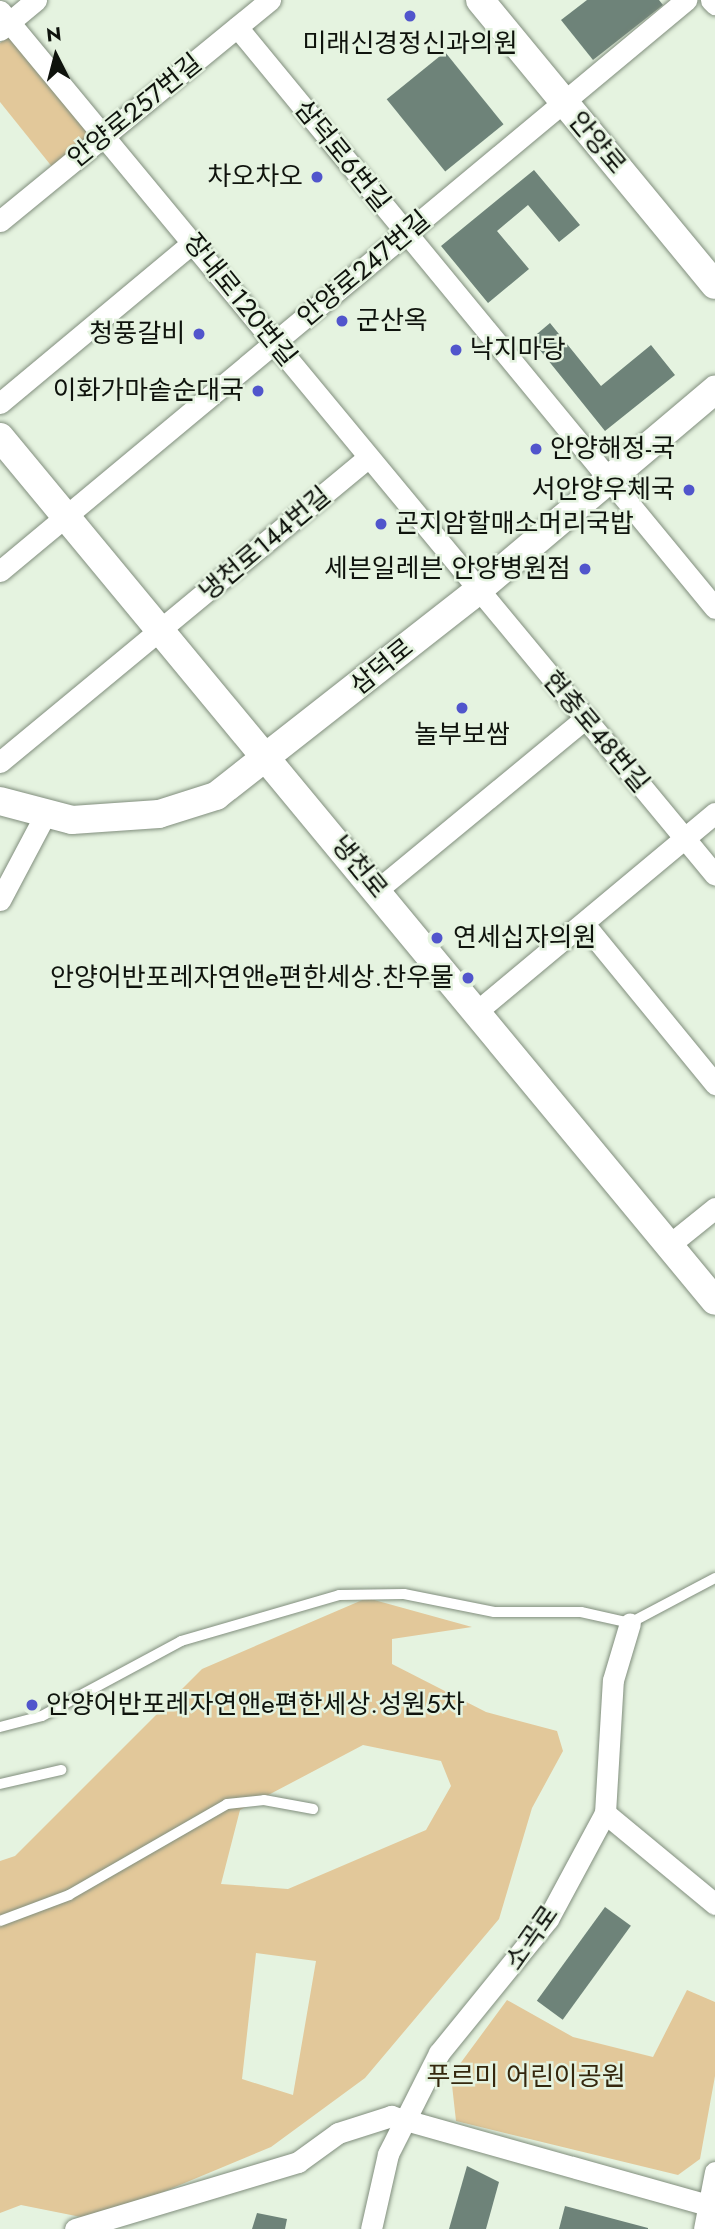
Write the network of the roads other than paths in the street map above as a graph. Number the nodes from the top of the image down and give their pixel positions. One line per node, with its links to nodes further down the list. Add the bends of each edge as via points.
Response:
1 (36, 0): 7 (street)
2 (270, 0): 8 (street, 안양로257번길)
3 (480, 0): 9 (street, 안양로)
4 (686, 0): 9 (street, 안양로247번길)
5 (711, 0): 6 (street)
6 (715, 5)
7 (3, 21): 10 (street, 장내로120번길)
8 (237, 27): 10 (street, 안양로257번길); 12 (street, 삼덕로6번길)
9 (565, 103): 12 (street, 안양로247번길); 14 (street, 안양로)
10 (103, 136): 11 (street, 안양로257번길); 13 (street, 장내로120번길)
11 (0, 221)
12 (406, 235): 15 (street, 안양로247번길); 20 (street, 삼덕로6번길)
13 (193, 242): 15 (street, 장내로120번길); 17 (street)
14 (715, 285)
15 (276, 342): 19 (street, 장내로120번길); 21 (street, 안양로247번길)
16 (715, 390): 20 (street, 삼덕로)
17 (0, 403)
18 (0, 437): 21 (street, 냉천로)
19 (368, 458): 23 (street, 장내로120번길); 25 (street, 냉천로144번길)
20 (610, 478): 23 (street, 삼덕로); 24 (street, 삼덕로6번길)
21 (67, 517): 22 (street, 안양로247번길); 25 (street, 냉천로)
22 (0, 571)
23 (477, 591): 26 (street, 현충로48번길); 27 (street, 삼덕로)
24 (715, 608)
25 (161, 631): 27 (street, 냉천로); 28 (street, 냉천로144번길)
26 (586, 718): 32 (street, 현충로48번길); 34 (street)
27 (270, 758): 31 (street, 삼덕로, via 216,796 159,814); 34 (street, 냉천로)
28 (0, 762)
29 (0, 801): 31 (street, 삼덕로)
30 (715, 813): 32 (street)
31 (44, 817): 35 (street)
32 (684, 838): 33 (street, 현충로48번길); 36 (street)
33 (715, 875)
34 (377, 890): 37 (street, 냉천로)
35 (0, 900)
36 (584, 924): 37 (street); 38 (street)
37 (476, 1012): 40 (street, 냉천로)
38 (715, 1084)
39 (715, 1208): 40 (street)
40 (669, 1245): 41 (street, 냉천로)
41 (715, 1301)
42 (715, 1578): 43 (lane)
43 (630, 1623): 44 (lane, via 581,1612 494,1612 404,1594 339,1595 181,1641 42,1716); 48 (street, 소곡로, via 613,1680)
44 (0, 1727)
45 (61, 1770): 46 (lane)
46 (0, 1784)
47 (313, 1809): 50 (lane, via 264,1800 227,1804 69,1895)
48 (605, 1813): 49 (street); 51 (street, 소곡로, via 548,1919 439,2053)
49 (715, 1905)
50 (0, 1921)
51 (406, 2119): 53 (street); 54 (street, via 353,2126 298,2162); 55 (street, 소곡로, via 388,2154)
52 (715, 2172): 53 (street)
53 (711, 2208): 56 (street)
54 (75, 2229)
55 (371, 2229)
56 (704, 2229)

